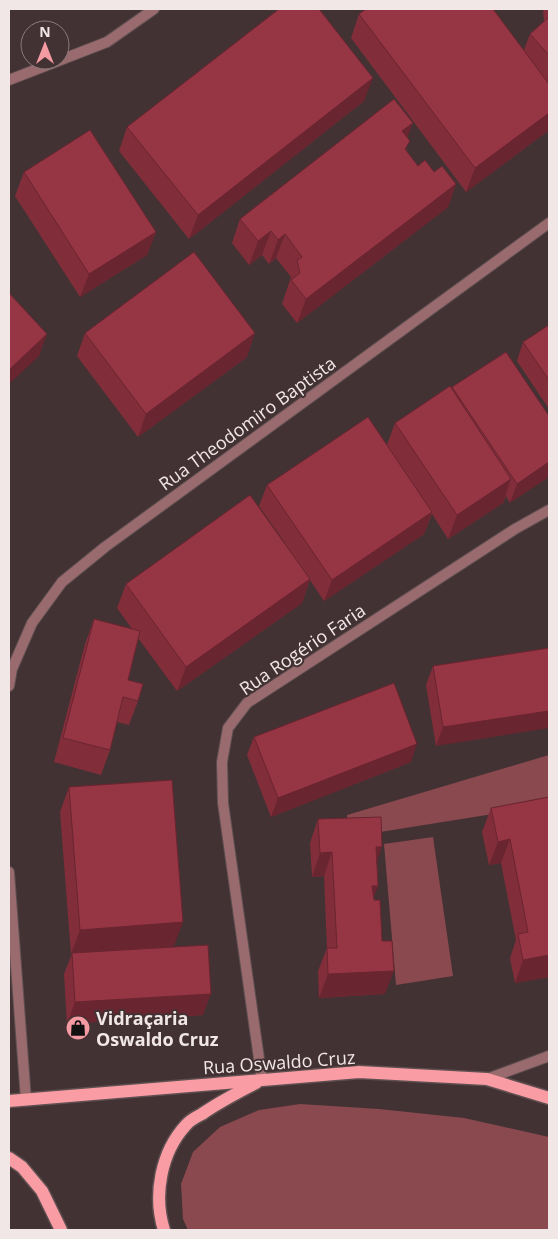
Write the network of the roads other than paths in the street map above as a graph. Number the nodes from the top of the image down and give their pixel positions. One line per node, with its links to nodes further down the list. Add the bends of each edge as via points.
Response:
1 (154, 9): 2 (street, via 107,42)
2 (9, 80)
3 (549, 223): 5 (street, Rua Theodomiro Baptista, via 105,547 62,582 32,623 12,669)
4 (549, 510): 9 (street, Rua Rogério Faria, via 260,694 247,703 228,728 222,762 223,803)
5 (9, 686)
6 (9, 872): 11 (street)
7 (549, 1056): 8 (street)
8 (487, 1079): 9 (main road, Rua Oswaldo Cruz, via 359,1072); 10 (main road, Rua Oswaldo Cruz)
9 (262, 1080): 11 (main road, Rua Oswaldo Cruz); 15 (main road, via 221,1100 186,1124 170,1147 159,1195)
10 (549, 1098)
11 (26, 1100): 12 (main road, Rua Oswaldo Cruz)
12 (9, 1101)
13 (9, 1158): 14 (main road, via 22,1167 42,1191)
14 (61, 1230)
15 (164, 1230)

